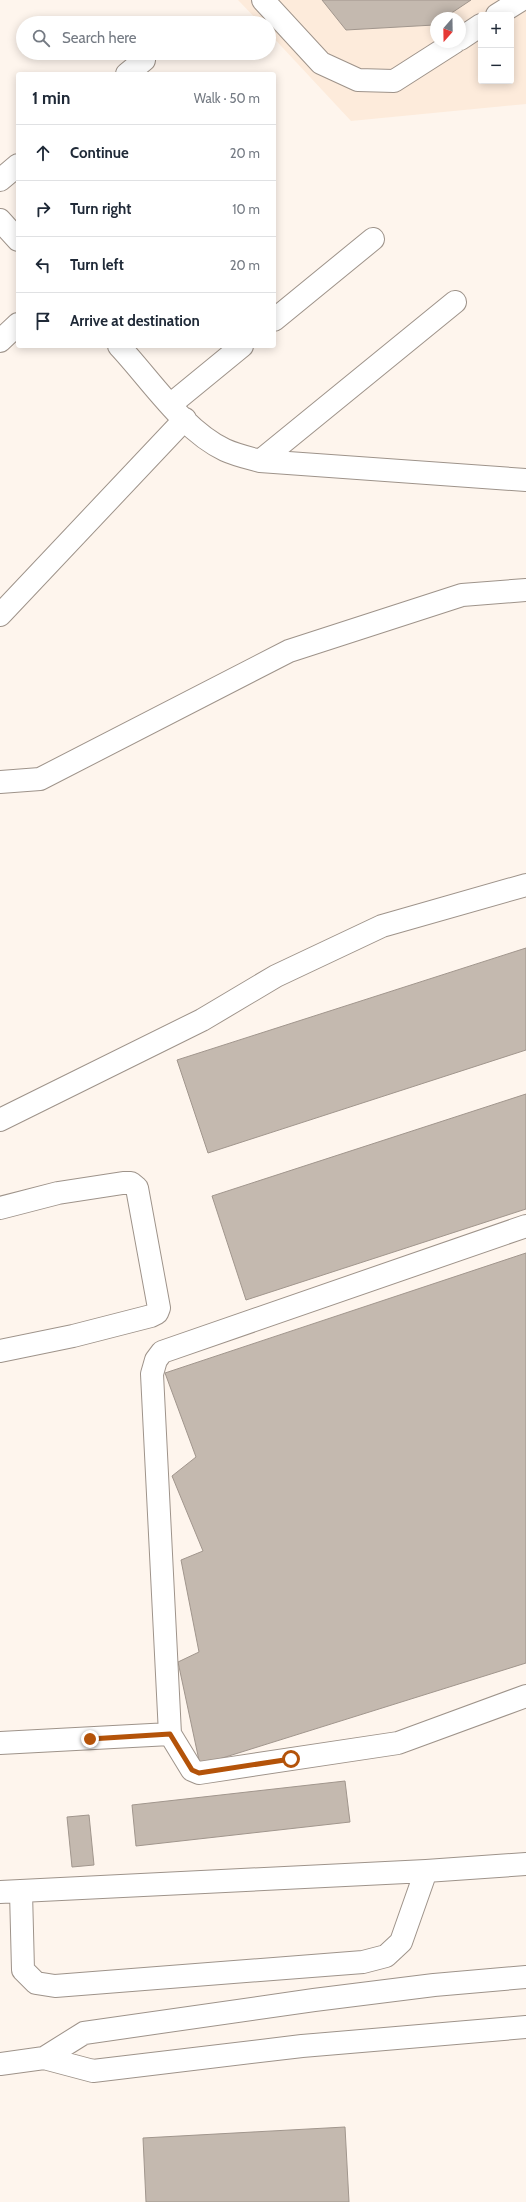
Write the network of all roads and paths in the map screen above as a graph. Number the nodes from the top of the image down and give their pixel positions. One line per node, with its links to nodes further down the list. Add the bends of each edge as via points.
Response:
1 (263, 0): 6 (lane, via 321,63 358,80 394,81)
2 (521, 0): 3 (lane)
3 (502, 12)
4 (478, 28): 5 (lane)
5 (466, 35)
6 (446, 48)
7 (144, 60): 8 (lane)
8 (129, 72)
9 (16, 167): 10 (lane)
10 (0, 180)
11 (0, 220): 12 (lane)
12 (16, 238)
13 (373, 239): 15 (lane)
14 (455, 302): 21 (lane)
15 (276, 318)
16 (16, 326): 17 (lane)
17 (0, 340)
18 (125, 348): 20 (lane)
19 (240, 348): 20 (lane)
20 (177, 412): 21 (lane, via 202,436 225,451); 24 (lane)
21 (260, 461): 22 (lane)
22 (526, 480)
23 (526, 590): 25 (lane, via 462,595 289,651 40,779)
24 (0, 615)
25 (0, 782)
26 (526, 885): 27 (lane, via 382,926 276,976 202,1020)
27 (0, 1120)
28 (0, 1208): 30 (lane, via 58,1193 123,1182 131,1183 137,1188 159,1308 157,1313 151,1316)
29 (526, 1226): 32 (lane, via 162,1352 156,1360 152,1374)
30 (0, 1351)
31 (526, 1696): 32 (lane, via 398,1743 199,1773 192,1770)
32 (170, 1734): 33 (lane)
33 (0, 1743)
34 (526, 1864): 35 (lane)
35 (426, 1871): 36 (lane); 36 (lane, via 401,1942 386,1956 363,1962 55,1986 36,1983 23,1970)
36 (11, 1892)
37 (526, 1977): 39 (lane, via 321,1999 84,2033)
38 (526, 2027): 39 (lane, via 302,2046 93,2071)
39 (44, 2058): 40 (lane)
40 (0, 2064)

